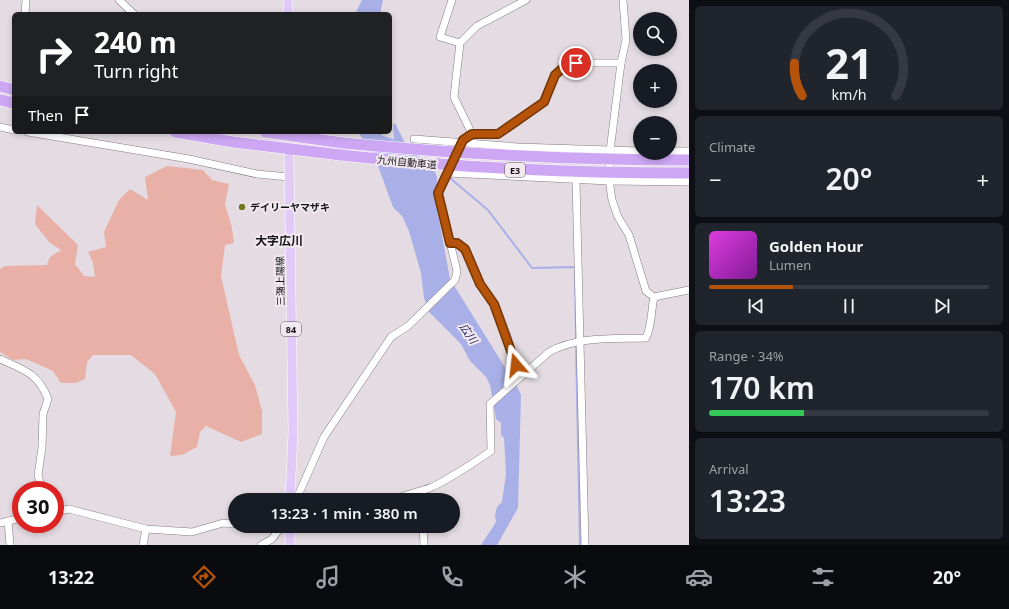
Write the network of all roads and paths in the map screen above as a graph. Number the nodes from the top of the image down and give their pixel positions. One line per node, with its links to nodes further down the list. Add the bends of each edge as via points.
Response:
1 (26, 0): 7 (street)
2 (119, 0): 8 (street)
3 (288, 0): 9 (main road)
4 (452, 0): 10 (street, via 440,37)
5 (526, 0): 10 (street, via 477,26)
6 (623, 0): 11 (street, via 626,40)
7 (25, 12)
8 (132, 12)
9 (288, 12)
10 (460, 43): 21 (street, via 454,97)
11 (621, 63): 21 (street, via 576,63 565,66 555,75 544,102 498,134); 24 (street)
12 (0, 86): 13 (highway)
13 (12, 89)
14 (0, 100): 15 (highway)
15 (12, 103)
16 (0, 127): 17 (street)
17 (12, 130)
18 (40, 134): 32 (street, via 189,159 257,174)
19 (187, 134): 31 (highway, 九州自動車道 / E3, bridge, via 409,163 580,172)
20 (279, 134): 29 (highway, 九州自動車道 / E3, bridge, via 407,149 586,159)
21 (472, 134): 23 (street)
22 (414, 139): 23 (street)
23 (462, 143): 24 (street); 30 (street)
24 (610, 151): 25 (street); 34 (street)
25 (633, 151)
26 (677, 151): 27 (street)
27 (689, 151)
28 (289, 157): 32 (main road, 三潴上陽線 / 84)
29 (689, 160)
30 (447, 173): 33 (street); 36 (street, via 438,193)
31 (689, 173)
32 (289, 177): 44 (main road, 三潴上陽線 / 84, via 293,431)
33 (576, 180): 34 (street); 39 (street)
34 (609, 181): 35 (street); 38 (street, via 618,217 629,236 646,291)
35 (689, 182)
36 (450, 243): 41 (street, via 457,243 465,249 480,284 494,304); 45 (street, via 457,271 455,280 408,326 390,338 324,437)
37 (689, 290): 38 (street)
38 (654, 297): 39 (street, via 646,338)
39 (580, 340): 41 (street, via 549,352); 61 (street)
40 (0, 359): 42 (street, via 34,376 43,386 48,400 43,414)
41 (519, 378): 43 (street, via 490,404 491,451 471,465)
42 (40, 481)
43 (423, 490): 46 (street)
44 (290, 493)
45 (299, 493)
46 (414, 493)
47 (64, 510): 52 (street, via 69,509)
48 (12, 520): 49 (street)
49 (8, 521): 50 (street); 56 (street)
50 (0, 523)
51 (228, 523): 52 (street, via 192,532)
52 (146, 529): 57 (street)
53 (279, 533): 58 (street)
54 (288, 533): 59 (main road)
55 (423, 533): 60 (street)
56 (10, 545)
57 (143, 545)
58 (261, 545)
59 (290, 545)
60 (424, 545)
61 (585, 545)

